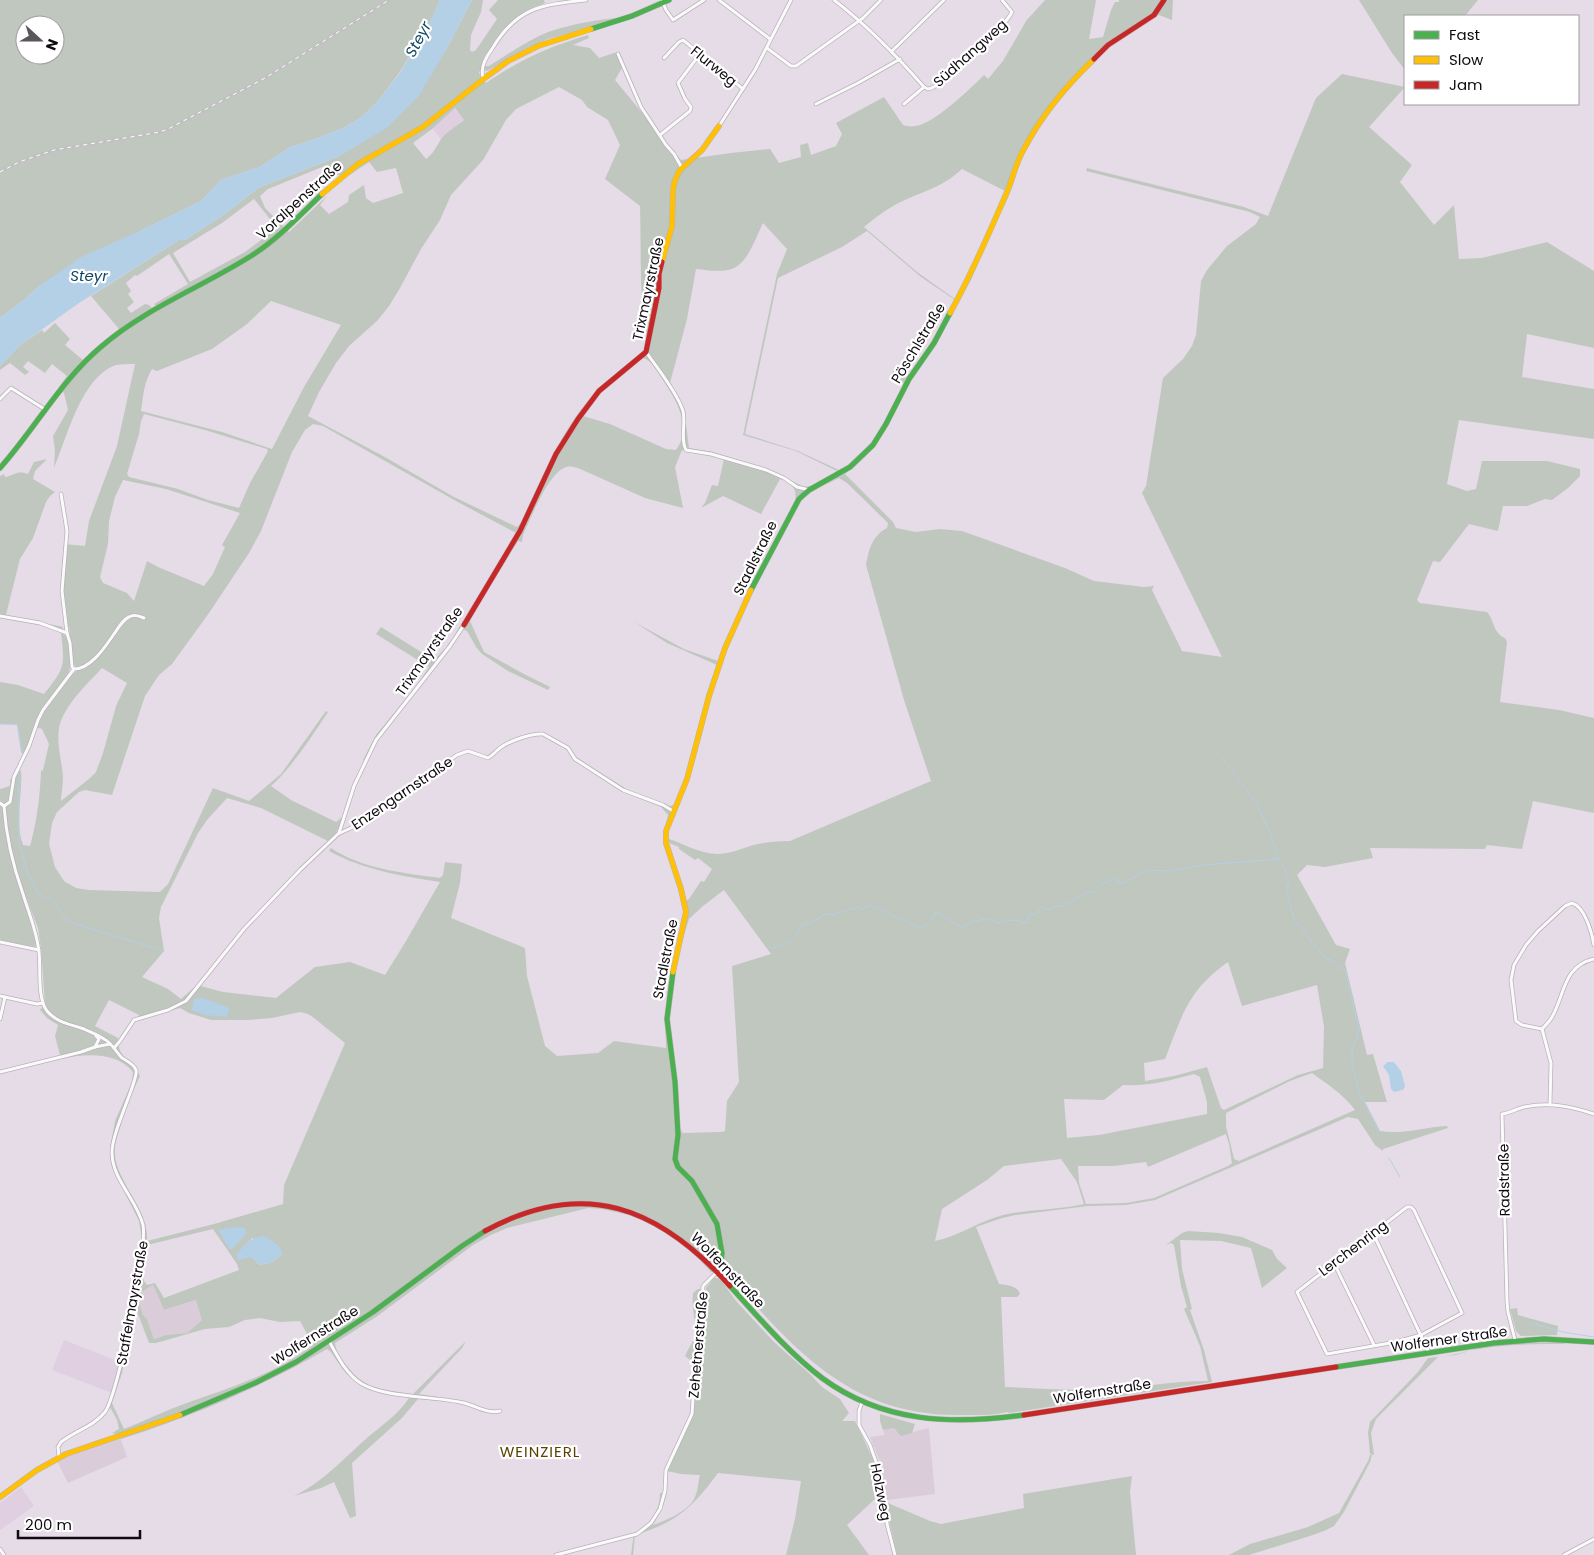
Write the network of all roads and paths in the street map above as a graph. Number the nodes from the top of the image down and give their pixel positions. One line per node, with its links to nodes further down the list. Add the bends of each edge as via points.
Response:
1 (586, 0): 20 (street, via 555,3 515,20 502,32 487,56 483,66)
2 (669, 0): 11 (main road, Voralpenstraße)
3 (704, 0): 11 (street, via 673,20)
4 (719, 0): 13 (street)
5 (790, 0): 13 (street)
6 (834, 0): 12 (street, Südhangweg)
7 (881, 0): 12 (street)
8 (944, 0): 15 (street)
9 (1002, 0): 21 (street, Südhangweg, via 1012,12 994,35 946,78 932,88)
10 (1164, 0): 33 (main road, Pöschlstraße, via 1154,15 1096,56 1063,91 1022,152 972,274 934,343 909,379 880,435 850,468)
11 (662, 2): 20 (main road, Voralpenstraße, via 625,20 537,46)
12 (860, 20): 14 (street, via 796,66 791,66); 15 (street, Südhangweg)
13 (770, 39): 14 (street)
14 (767, 48): 22 (street)
15 (892, 51): 19 (street, Südhangweg)
16 (618, 54): 26 (street, via 638,101)
17 (700, 54): 18 (street, Flurweg, via 683,40); 22 (street, Flurweg); 26 (street, via 678,83 684,99 691,106 690,111)
18 (664, 58)
19 (900, 59): 21 (street, Südhangweg); 23 (street)
20 (484, 77): 30 (main road, Voralpenstraße, via 426,126 348,171 265,247 122,331 78,369)
21 (924, 87): 24 (street, Südhangweg)
22 (744, 89): 25 (street)
23 (816, 104)
24 (904, 104)
25 (719, 126): 27 (main road, via 699,155)
26 (660, 135): 27 (street)
27 (682, 168): 28 (main road, Trixmayrstraße, via 676,176 673,190 671,234 659,274)
28 (646, 352): 32 (street, via 680,404 686,450 766,470); 38 (main road, Trixmayrstraße, via 599,391 578,419 556,454 520,531)
29 (0, 399): 30 (street, via 9,388 13,388)
30 (46, 410): 31 (main road, Voralpenstraße)
31 (0, 468)
32 (797, 487): 33 (street); 35 (street)
33 (809, 490): 35 (main road, Stadlstraße)
34 (61, 494): 39 (street, via 67,531 62,590)
35 (799, 499): 43 (main road, Stadlstraße, via 752,588 725,648 687,779)
36 (0, 616): 39 (street, via 40,623)
37 (144, 618): 40 (street, via 127,617 100,652)
38 (464, 625): 44 (street, Trixmayrstraße, via 376,740 354,786)
39 (67, 633): 40 (street)
40 (74, 670): 42 (street, via 41,715 14,777 10,802)
41 (0, 803): 42 (street)
42 (4, 806): 47 (street, via 12,854)
43 (673, 811): 44 (street, Enzengarnstraße, via 623,790 575,758 568,748 539,734 502,747 488,758 468,751 457,755 362,821); 62 (main road, Stadlstraße, via 665,839 686,912 667,1008 678,1135 676,1159 678,1167 692,1181 717,1224 722,1253)
44 (339, 833): 55 (street, Trixmayrstraße, via 250,922 186,1000 175,1008 134,1020 120,1041)
45 (0, 942): 47 (street)
46 (1594, 945): 53 (street, via 1585,918 1572,903 1538,930 1518,958 1511,980 1516,1021)
47 (39, 950): 51 (street)
48 (1594, 959): 53 (street, via 1580,964 1573,972 1551,1019)
49 (0, 996): 50 (street)
50 (5, 997): 51 (street); 52 (street)
51 (42, 1003): 54 (street, Staffelmayrstraße, via 58,1021)
52 (0, 1019)
53 (1542, 1029): 58 (street, via 1552,1064)
54 (96, 1035): 55 (street, Staffelmayrstraße); 56 (street, via 99,1039)
55 (112, 1046): 56 (street); 72 (street, Staffelmayrstraße, via 136,1073 117,1125 112,1158 140,1215 144,1238 113,1396 100,1417 61,1442)
56 (95, 1047): 57 (street)
57 (0, 1072)
58 (1550, 1104): 59 (street, Radstraße); 64 (street, Radstraße, via 1502,1114 1507,1301)
59 (1594, 1114)
60 (1373, 1233): 61 (street, Lerchenring); 63 (street); 63 (street, Lerchenring, via 1407,1207 1414,1210 1461,1309 1460,1315)
61 (1334, 1262): 67 (street); 67 (street, Lerchenring, via 1297,1292 1325,1352)
62 (717, 1271): 65 (main road, Wolfernstraße, via 681,1237 642,1215 585,1203 540,1207 513,1216 479,1235); 70 (main road, Wolfernstraße, via 788,1349 827,1381); 77 (street, Zehetnerstraße, via 703,1286 698,1379 692,1414 666,1470 664,1500 656,1516 636,1534)
63 (1421, 1335): 67 (street, Lerchenring); 68 (street)
64 (1515, 1340): 66 (main road, Wolferner Straße); 68 (main road, Wolferner Straße)
65 (329, 1341): 71 (street, via 351,1374 365,1386); 72 (main road, Wolfernstraße, via 278,1372 193,1410)
66 (1594, 1342)
67 (1374, 1345)
68 (1430, 1353): 69 (main road, Wolferner Straße)
69 (1309, 1370): 70 (main road, Wolfernstraße, via 969,1421 918,1419)
70 (862, 1402): 78 (street, Holzweg, via 859,1425 880,1473)
71 (500, 1411)
72 (59, 1456): 73 (main road, Wolfernstraße)
73 (0, 1497)
74 (1594, 1539): 79 (street)
75 (0, 1549): 76 (street)
76 (4, 1555)
77 (556, 1555)
78 (895, 1555)
79 (1564, 1555)

